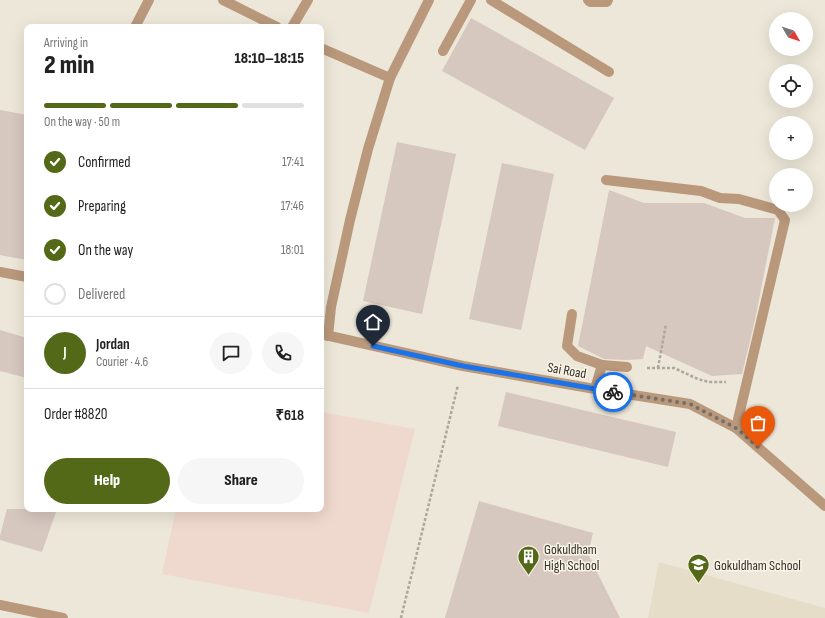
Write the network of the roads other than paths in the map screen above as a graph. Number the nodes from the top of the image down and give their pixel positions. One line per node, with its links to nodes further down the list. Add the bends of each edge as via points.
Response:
1 (149, 0): 9 (street)
2 (224, 0): 10 (street)
3 (308, 0): 11 (street)
4 (429, 0): 15 (street)
5 (471, 0): 13 (street)
6 (491, 0): 14 (street)
7 (588, 0): 8 (street)
8 (608, 0)
9 (137, 24)
10 (271, 24)
11 (294, 24)
12 (324, 49): 15 (street)
13 (443, 51)
14 (608, 72)
15 (390, 78): 20 (street, via 350,220)
16 (606, 180): 24 (street, via 701,191 720,198 739,199 778,210 785,220)
17 (0, 272): 18 (street)
18 (24, 276)
19 (572, 314): 21 (street, via 567,346 576,356)
20 (325, 335): 23 (street, Sai Road, via 463,366)
21 (602, 365): 22 (street); 23 (street)
22 (628, 367)
23 (595, 389): 24 (street, Sai Road, via 690,404)
24 (736, 428): 25 (street, Sai Road)
25 (825, 506)
26 (0, 605): 27 (street)
27 (63, 618)

